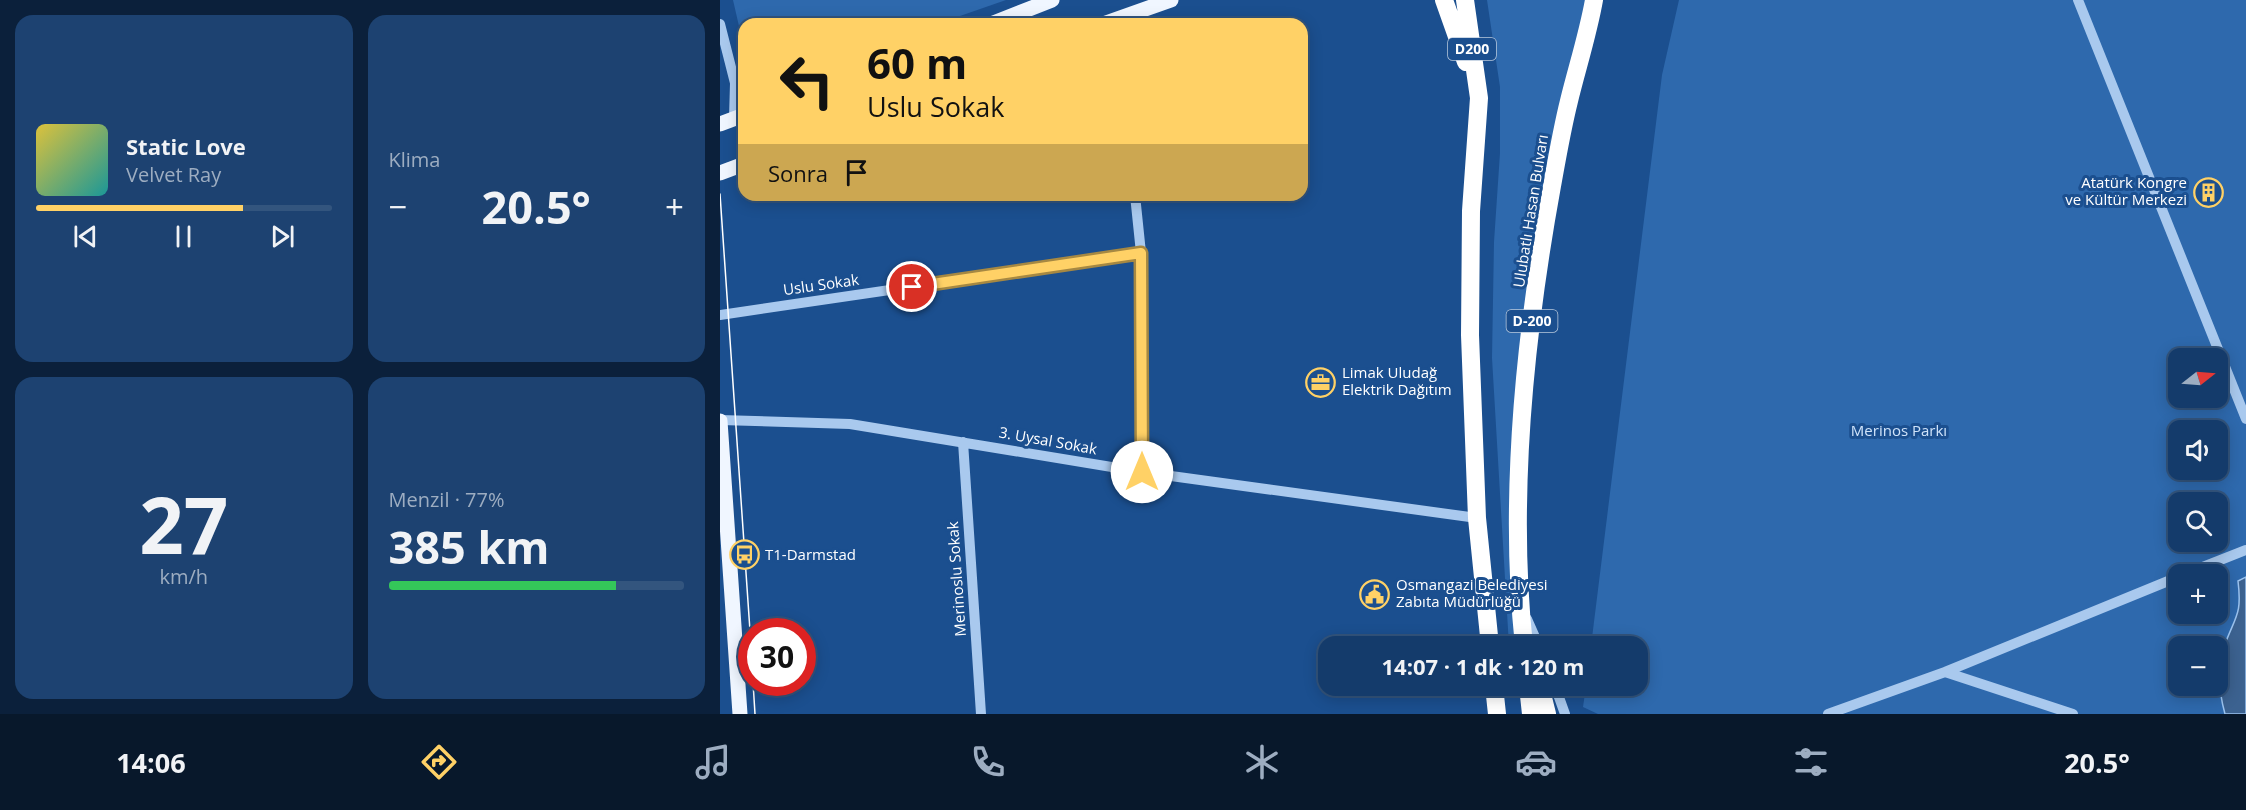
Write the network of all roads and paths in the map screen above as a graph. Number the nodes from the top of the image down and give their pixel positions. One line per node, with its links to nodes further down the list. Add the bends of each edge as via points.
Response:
1 (1052, 0): 8 (main road)
2 (1171, 0): 9 (main road)
3 (1434, 0): 11 (main road)
4 (1444, 0): 11 (highway)
5 (1465, 0): 11 (highway, D200)
6 (1594, 0): 26 (highway, Ulubatlı Hasan Bulvarı / D-200, via 1551,187 1529,337 1519,455)
7 (2078, 0): 18 (street)
8 (1006, 18)
9 (1124, 18)
10 (720, 24): 12 (street, via 735,84)
11 (1479, 98): 22 (highway, via 1471,211 1470,335)
12 (733, 119)
13 (738, 166): 14 (main road)
14 (720, 173)
15 (1136, 201): 16 (street)
16 (1141, 253): 17 (street, Uslu Sokak); 21 (street)
17 (720, 315)
18 (2246, 419)
19 (720, 420): 20 (street, 3. Uysal Sokak, via 850,424); 35 (main road)
20 (963, 442): 21 (street, 3. Uysal Sokak); 36 (street, Merinoslu Sokak)
21 (1142, 472): 22 (street, 3. Uysal Sokak)
22 (1477, 518): 27 (highway)
23 (2246, 550): 24 (street)
24 (2210, 564)
25 (2168, 581): 31 (street)
26 (1519, 601): 28 (highway, Ulubatlı Hasan Bulvarı / D-200); 29 (highway); 30 (street)
27 (1489, 636)
28 (1523, 636)
29 (1528, 636)
30 (1535, 636)
31 (1945, 672): 40 (street); 41 (street)
32 (1529, 696): 37 (highway)
33 (1542, 696): 38 (highway)
34 (1559, 696): 39 (street)
35 (740, 714)
36 (981, 714)
37 (1532, 714)
38 (1547, 714)
39 (1565, 714)
40 (1828, 714)
41 (2073, 714)

